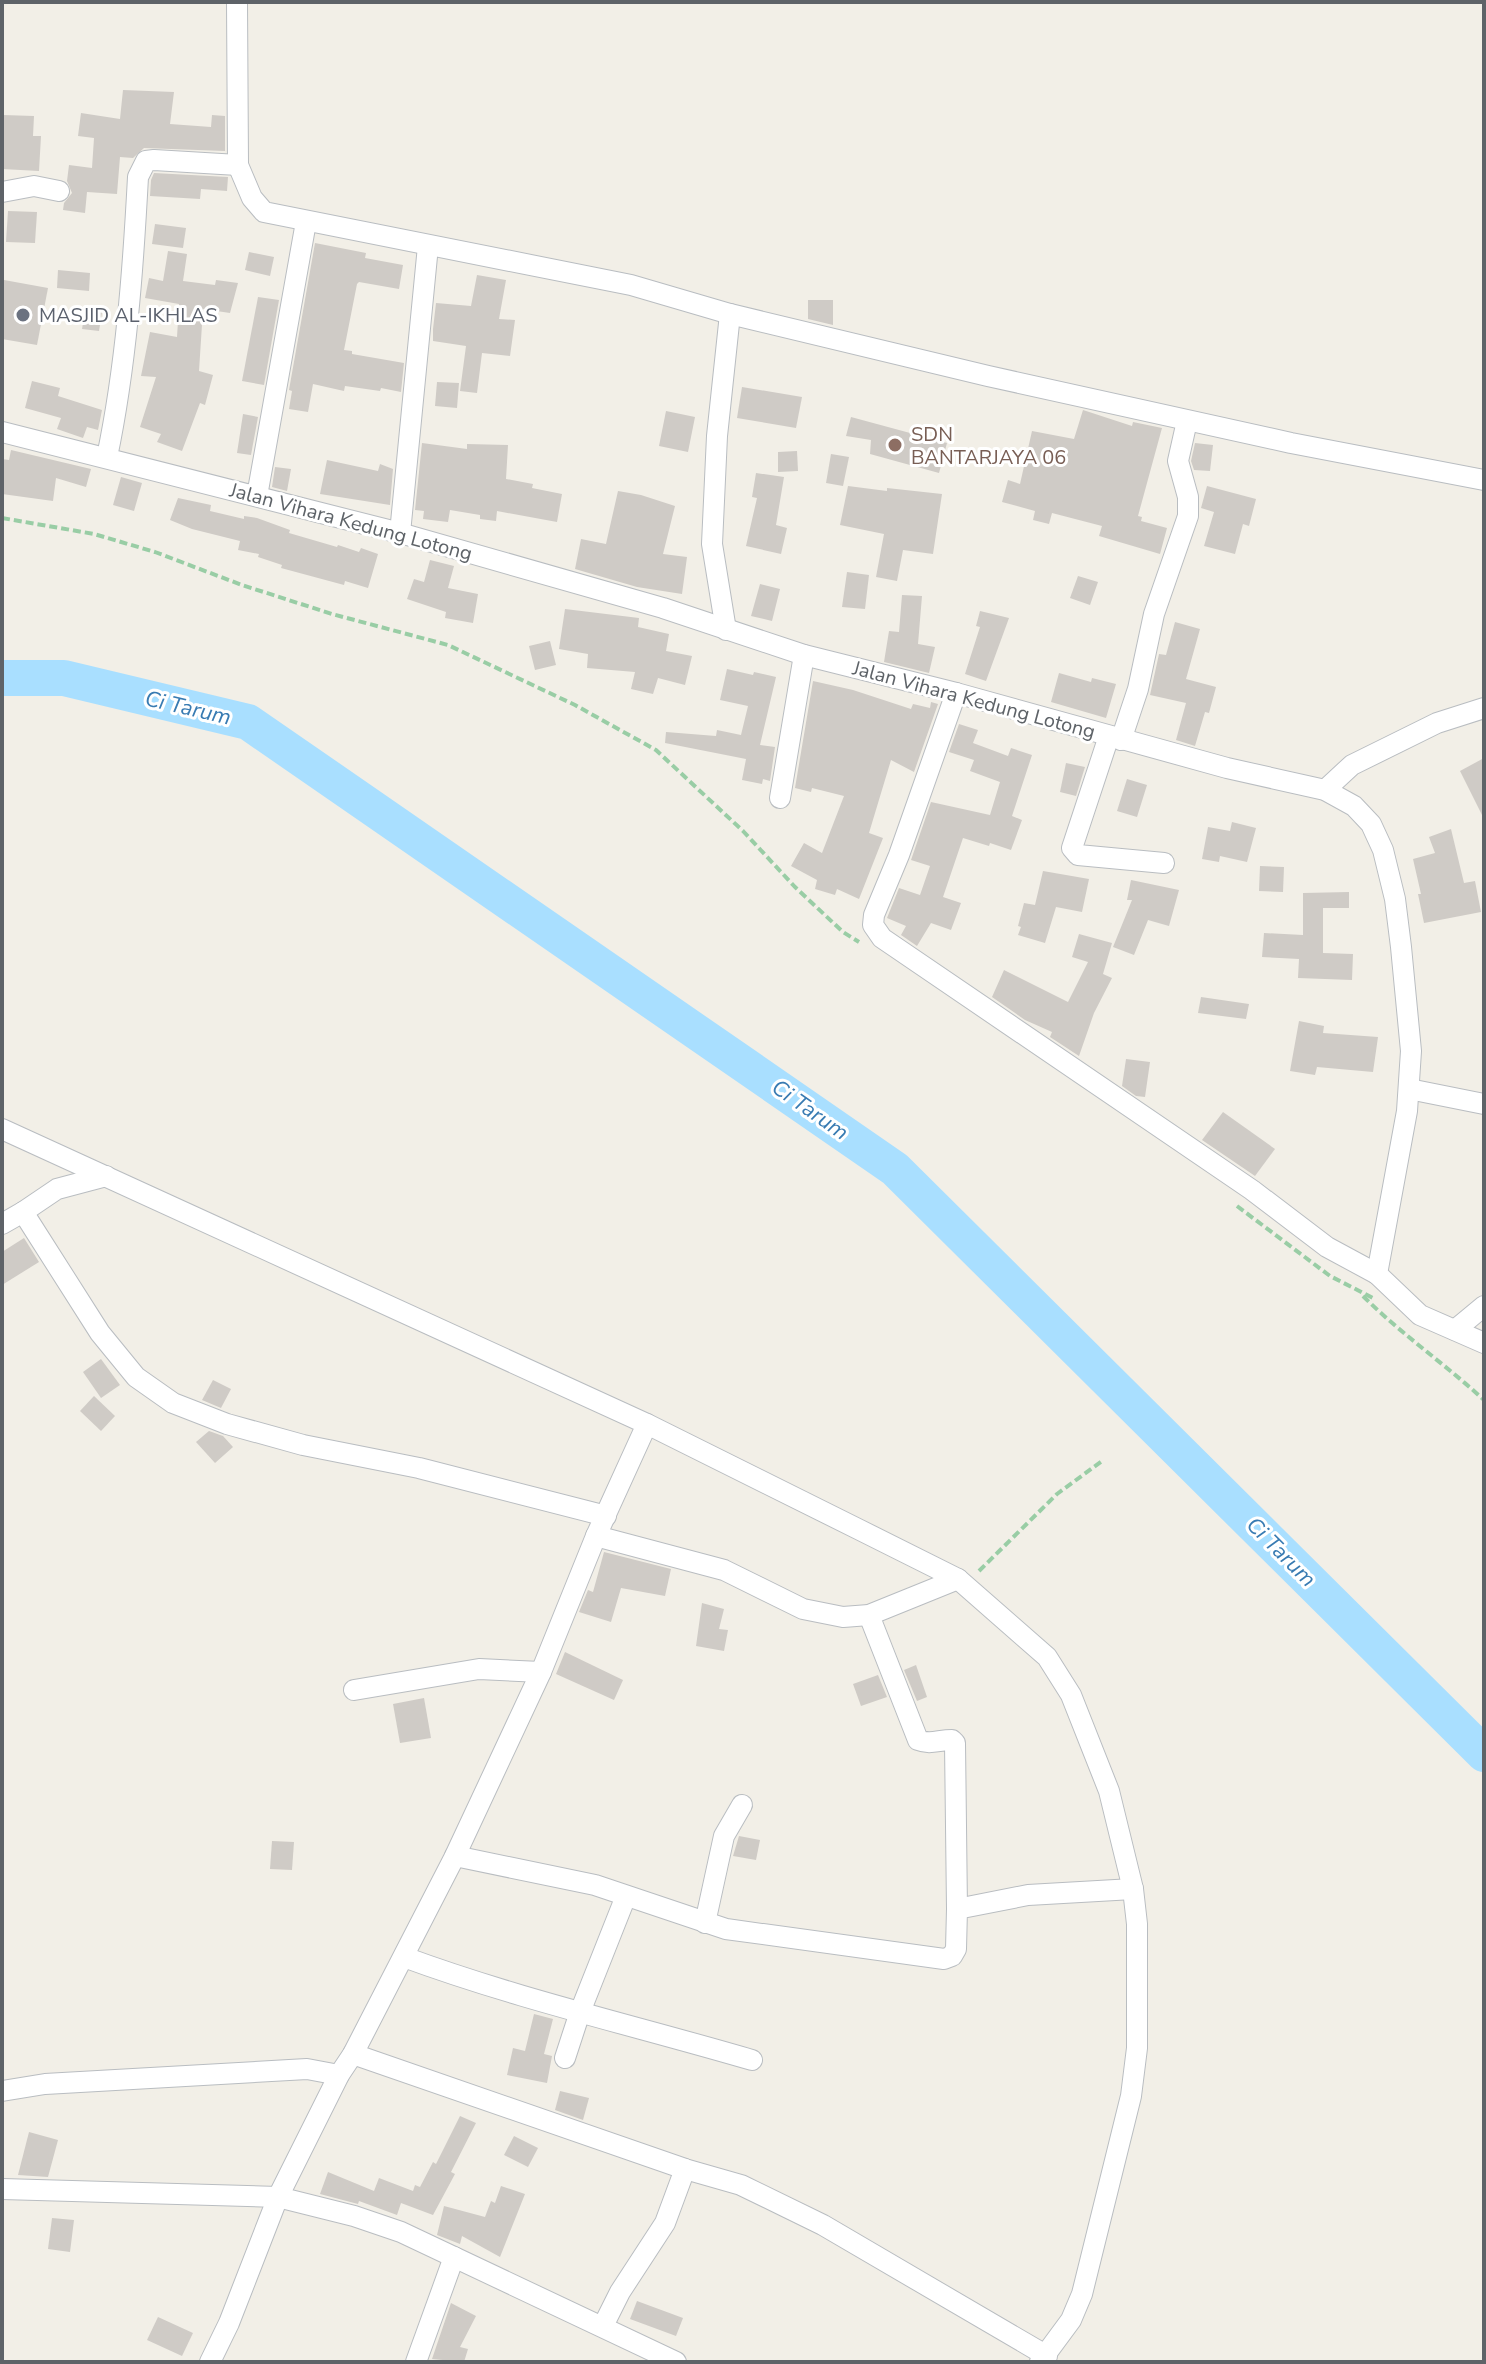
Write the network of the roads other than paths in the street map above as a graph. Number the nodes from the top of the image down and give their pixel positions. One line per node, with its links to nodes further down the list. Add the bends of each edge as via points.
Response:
1 (237, 2): 2 (street)
2 (238, 165): 5 (street, via 264,212); 10 (street, via 154,160 142,167)
3 (59, 191): 4 (street, via 34,186)
4 (2, 192)
5 (306, 222): 6 (street); 12 (street)
6 (428, 246): 7 (street, via 631,285); 13 (street)
7 (730, 314): 8 (street); 14 (street, via 712,544)
8 (1187, 421): 11 (street); 18 (street, via 1178,461 1188,516 1154,614 1138,689)
9 (2, 432): 10 (street, Jalan Vihara Kedung Lotong)
10 (107, 457): 12 (street, Jalan Vihara Kedung Lotong)
11 (1484, 480)
12 (257, 496): 13 (street, Jalan Vihara Kedung Lotong)
13 (400, 533): 14 (street, Jalan Vihara Kedung Lotong)
14 (726, 630): 15 (street, Jalan Vihara Kedung Lotong)
15 (804, 655): 16 (street, Jalan Vihara Kedung Lotong); 20 (street)
16 (956, 693): 18 (street, Jalan Vihara Kedung Lotong); 28 (street, via 874,915 873,925 882,938 1252,1190 1327,1247)
17 (1484, 708): 19 (street, via 1437,723 1352,765)
18 (1115, 738): 19 (street, Jalan Vihara Kedung Lotong); 21 (street, via 1072,848 1078,855)
19 (1325, 790): 22 (street, Jalan Vihara Kedung Lotong, via 1354,806 1371,824 1383,850 1408,998)
20 (780, 798)
21 (1164, 863)
22 (1409, 1089): 23 (street); 28 (street, Jalan Vihara Kedung Lotong)
23 (1484, 1104)
24 (2, 1129): 25 (street)
25 (106, 1176): 26 (street, via 57,1189); 32 (street)
26 (23, 1212): 27 (street); 33 (street, via 100,1333 136,1377 173,1403 303,1445 419,1468)
27 (2, 1224)
28 (1377, 1274): 30 (street, via 1420,1315)
29 (1484, 1306): 30 (street)
30 (1455, 1330): 31 (street)
31 (1484, 1343)
32 (647, 1424): 33 (street); 35 (street)
33 (606, 1516): 34 (street)
34 (596, 1536): 36 (street, via 724,1570 803,1609 843,1617); 37 (street)
35 (961, 1582): 36 (street); 41 (street, via 1047,1657 1063,1678 1109,1791)
36 (869, 1615): 43 (street, via 918,1740 955,1743)
37 (541, 1672): 38 (street, via 479,1669); 40 (street)
38 (354, 1690)
39 (742, 1805): 44 (street, via 724,1836)
40 (455, 1856): 42 (street); 45 (street)
41 (1133, 1889): 43 (street, via 1028,1895); 57 (street, via 1137,2048 1131,2096 1082,2294)
42 (626, 1896): 44 (street); 46 (street)
43 (957, 1909): 44 (street, via 956,1949 944,1959)
44 (705, 1923)
45 (404, 1957): 46 (street); 47 (street)
46 (580, 2012): 48 (street); 49 (street)
47 (353, 2054): 50 (street); 52 (street)
48 (565, 2058)
49 (752, 2060)
50 (339, 2075): 51 (street, via 307,2069); 54 (street)
51 (2, 2091)
52 (685, 2169): 56 (street, via 665,2223); 57 (street, via 741,2185 823,2225)
53 (2, 2189): 54 (street)
54 (278, 2197): 55 (street, via 366,2220); 58 (street)
55 (454, 2257): 56 (street); 59 (street)
56 (603, 2326): 60 (street)
57 (1044, 2359)
58 (210, 2362)
59 (416, 2362)
60 (676, 2362)

